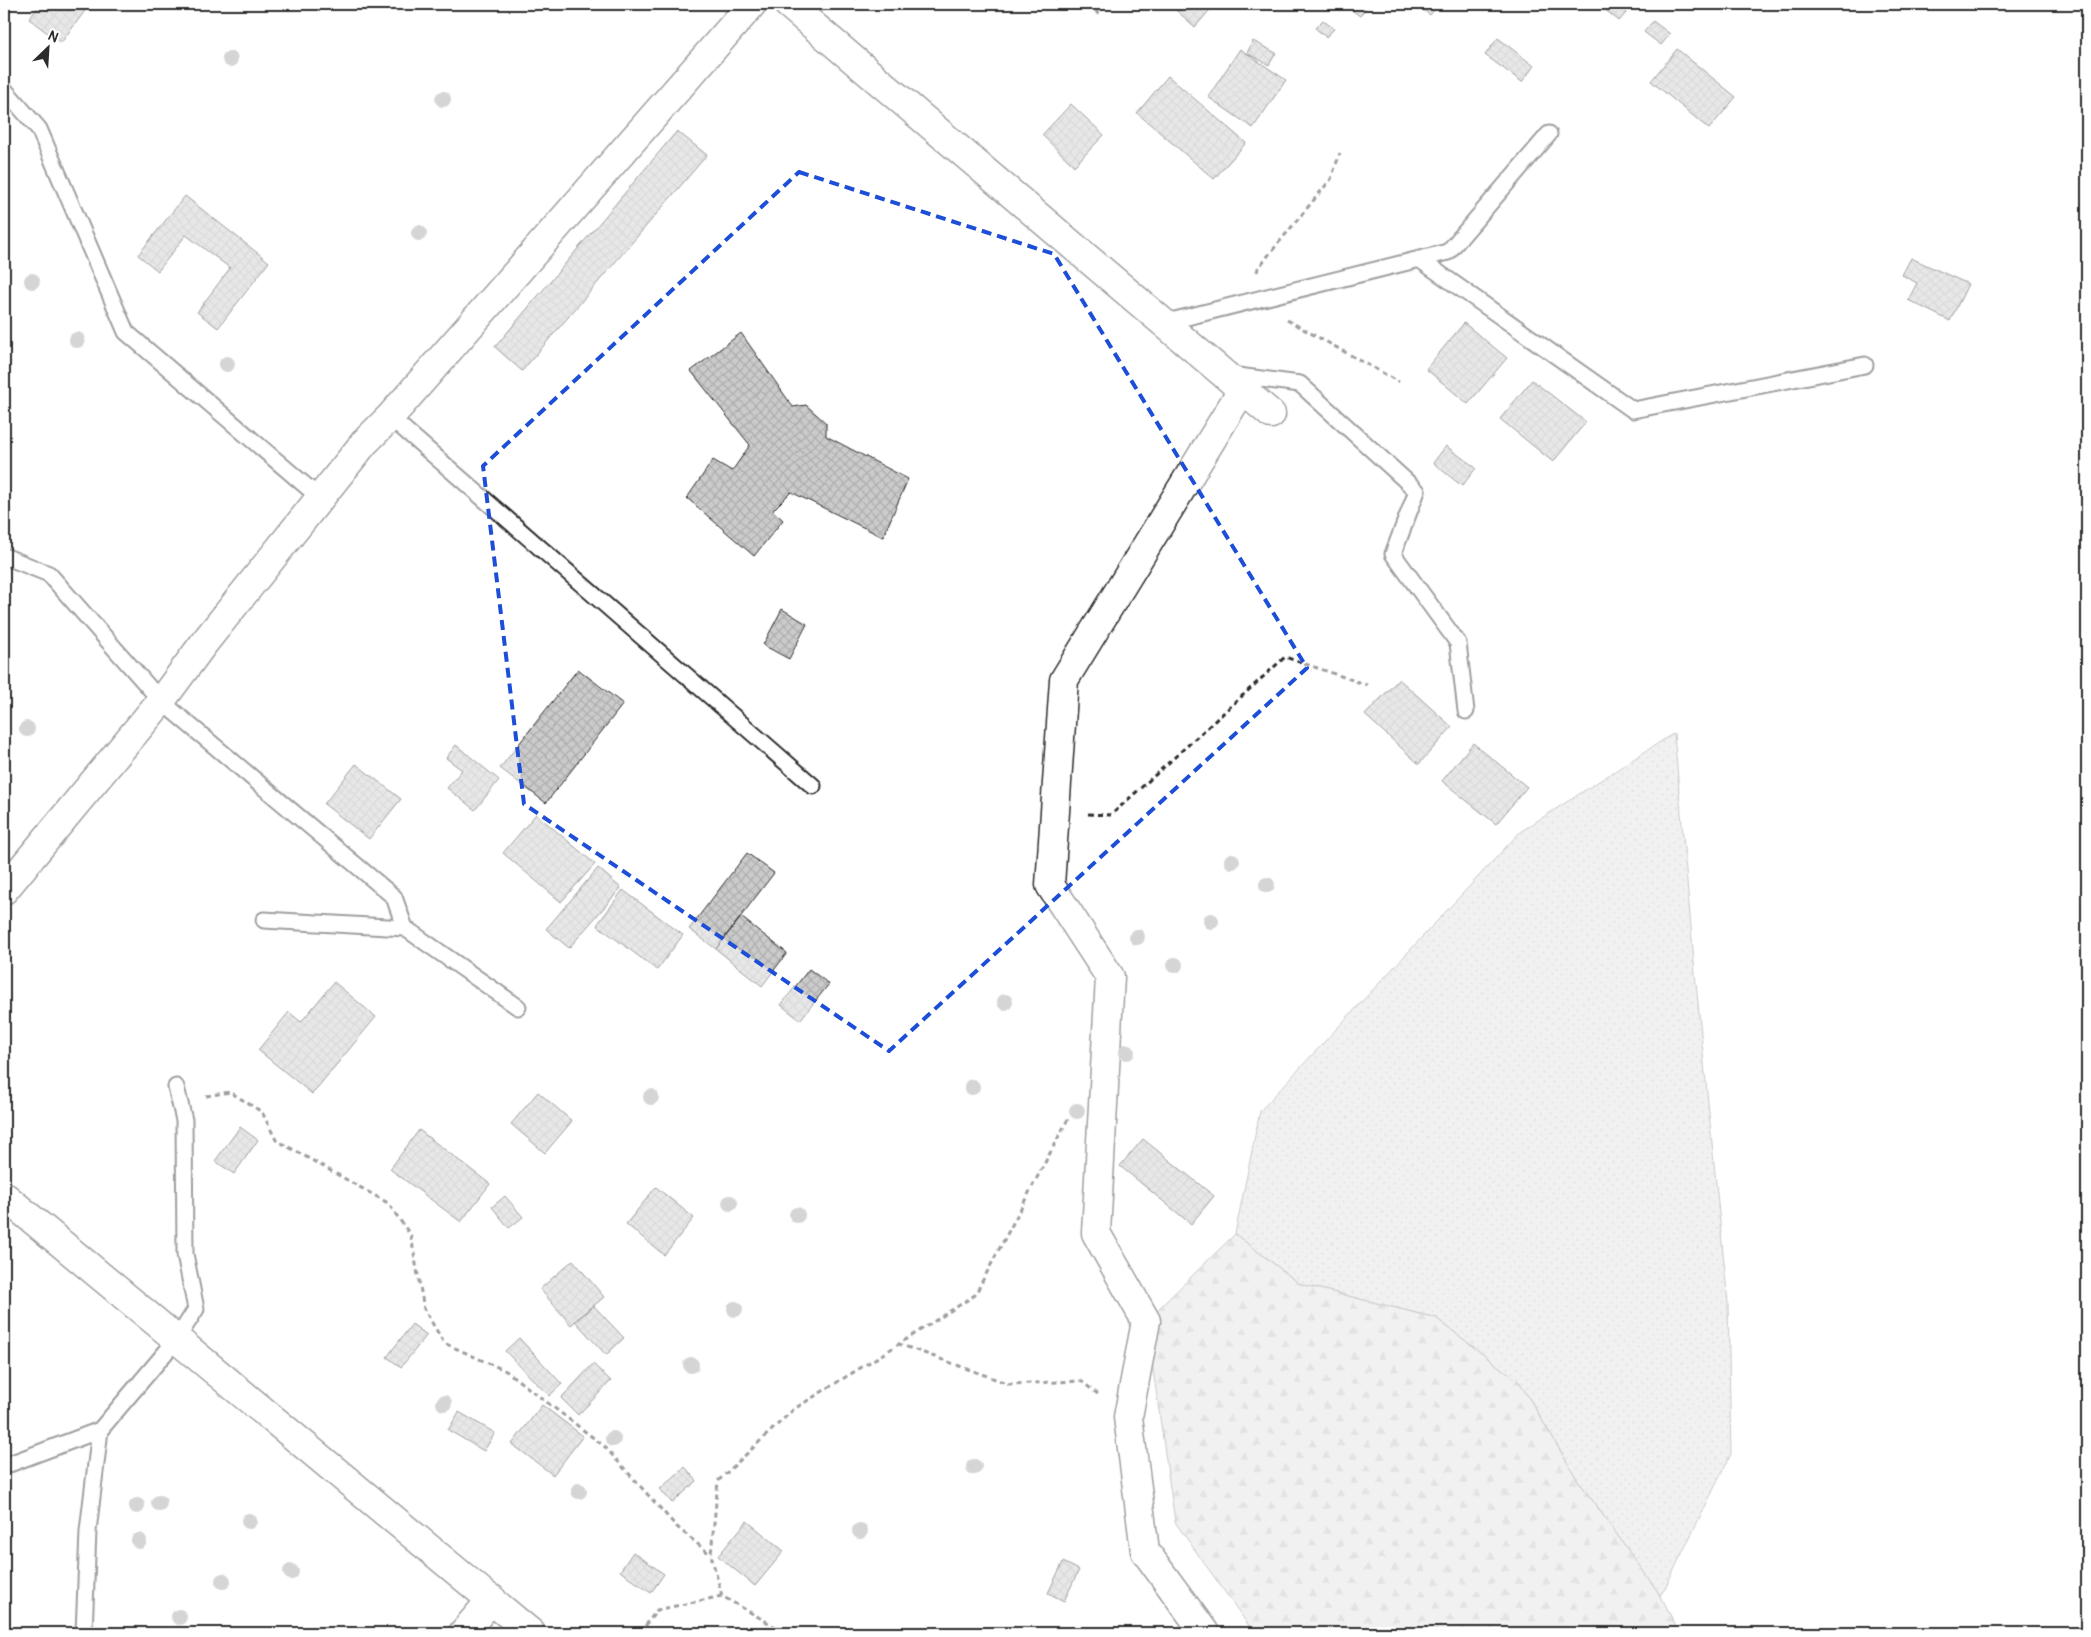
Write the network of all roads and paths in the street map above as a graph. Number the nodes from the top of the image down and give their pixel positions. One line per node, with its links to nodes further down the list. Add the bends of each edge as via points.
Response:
1 (752, 4): 15 (street)
2 (788, 4): 10 (street)
3 (1090, 4): 4 (path, via 1099,15)
4 (1101, 4)
5 (4, 89): 16 (lane, via 39,129 126,332)
6 (1549, 134): 8 (lane, via 1448,252)
7 (1340, 153): 9 (path, via 1331,179 1258,268)
8 (1419, 259): 9 (lane); 11 (lane, via 1633,410)
9 (1253, 301): 10 (lane); 13 (path)
10 (1163, 322): 12 (street)
11 (1865, 365)
12 (1233, 382): 14 (street); 20 (lane, via 1300,384 1417,491 1393,554 1458,643); 22 (street, via 1064,680)
13 (1399, 382)
14 (1271, 414)
15 (390, 417): 16 (street, via 364,443); 21 (lane)
16 (320, 498): 19 (street)
17 (4, 556): 19 (lane, via 49,574)
18 (1367, 685): 22 (path, via 1285,657 1111,815)
19 (161, 701): 23 (street); 25 (lane, via 394,897)
20 (1466, 711)
21 (813, 786)
22 (1055, 814): 32 (street, via 1050,885 1110,976 1096,1233 1146,1321)
23 (4, 890)
24 (264, 920): 25 (lane)
25 (405, 928): 26 (lane)
26 (518, 1007)
27 (176, 1087): 30 (lane, via 184,1120 186,1254 196,1309); 35 (path, via 209,1097 230,1092 262,1112 276,1140 388,1203 411,1236 424,1309 444,1343 506,1371 604,1446 677,1527)
28 (1070, 1117): 31 (path, via 975,1295)
29 (4, 1196): 30 (street)
30 (176, 1339): 33 (lane); 37 (street)
31 (899, 1344): 32 (path, via 1009,1384 1081,1381); 35 (path, via 794,1409 718,1481)
32 (1128, 1417): 43 (street, via 1145,1551)
33 (100, 1430): 34 (lane); 38 (lane, via 88,1531)
34 (4, 1466)
35 (710, 1555): 36 (path)
36 (722, 1596): 41 (path, via 657,1610); 42 (path)
37 (492, 1599): 39 (street); 40 (street)
38 (84, 1633)
39 (463, 1633)
40 (531, 1633)
41 (640, 1633)
42 (786, 1633)
43 (1204, 1633)

